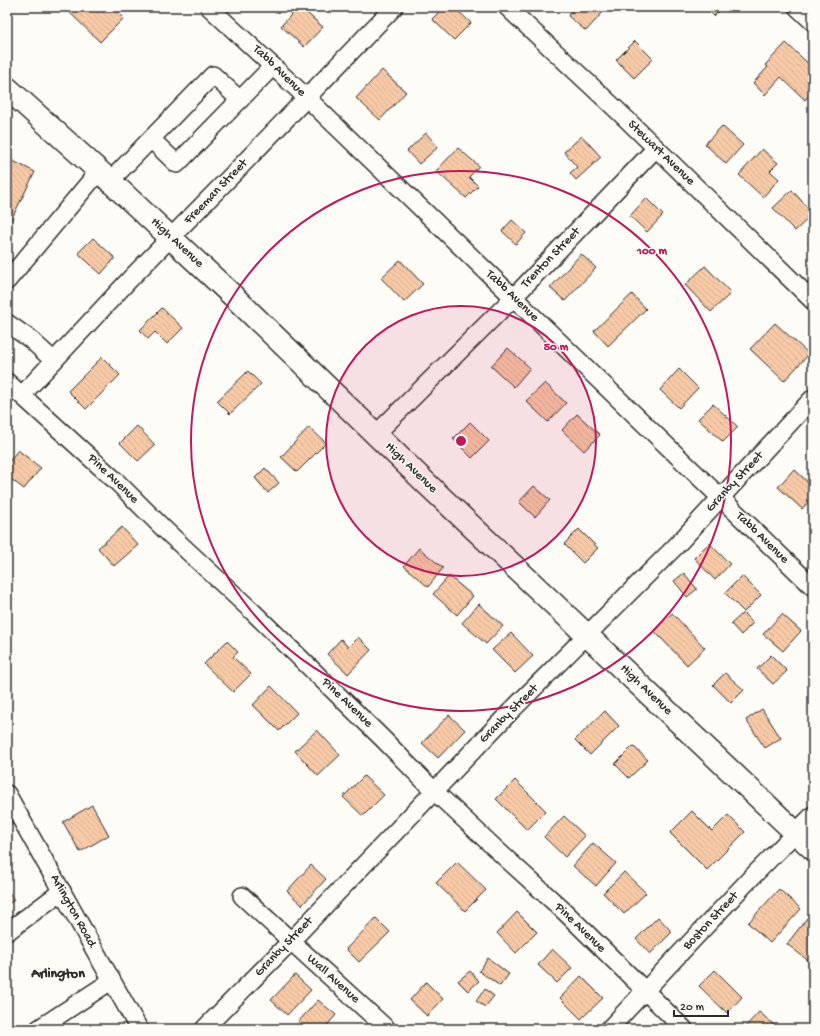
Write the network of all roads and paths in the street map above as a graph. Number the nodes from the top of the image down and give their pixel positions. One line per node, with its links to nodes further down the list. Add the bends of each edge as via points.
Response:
1 (209, 7): 6 (street, Tabb Avenue)
2 (394, 7): 8 (street, Freeman Street)
3 (506, 7): 11 (street, Stewart Avenue)
4 (797, 7): 5 (street)
5 (813, 22)
6 (273, 66): 8 (street, Tabb Avenue); 9 (street)
7 (7, 88): 12 (main road, High Avenue)
8 (307, 98): 13 (street, Freeman Street); 15 (street, Tabb Avenue)
9 (240, 100): 10 (street, via 177,164); 10 (street, via 213,75)
10 (151, 139): 12 (street)
11 (656, 148): 15 (street, Trenton Street); 16 (street, Stewart Avenue)
12 (104, 176): 13 (main road, High Avenue); 14 (street)
13 (171, 238): 18 (street, Freeman Street); 22 (main road, High Avenue)
14 (7, 281)
15 (513, 298): 22 (street, Trenton Street); 23 (street, Tabb Avenue)
16 (813, 302)
17 (7, 323): 18 (street, via 30,339)
18 (54, 361): 20 (street, Freeman Street)
19 (7, 382): 20 (street, Pine Avenue)
20 (22, 395): 26 (street, Pine Avenue, via 253,612)
21 (813, 398): 23 (street, Granby Street)
22 (376, 434): 25 (main road, High Avenue)
23 (720, 498): 24 (street, Tabb Avenue); 25 (street, Granby Street)
24 (813, 587)
25 (588, 635): 26 (street, Granby Street); 29 (main road, High Avenue)
26 (434, 791): 34 (street, Granby Street); 36 (street, Pine Avenue, via 565,912)
27 (7, 794): 31 (street, Arlington Road)
28 (813, 815): 29 (street, Boston Street)
29 (795, 833): 30 (main road, High Avenue); 36 (street, Boston Street)
30 (813, 849)
31 (62, 891): 33 (street); 35 (street, Arlington Road)
32 (242, 896): 34 (street, Wall Avenue)
33 (7, 932)
34 (291, 941): 39 (street, Granby Street); 40 (street, Wall Avenue)
35 (111, 981): 37 (street); 38 (street, Arlington Road)
36 (645, 991): 41 (street, Boston Street); 42 (street, Pine Avenue)
37 (38, 1029)
38 (139, 1029)
39 (204, 1029)
40 (388, 1029)
41 (609, 1029)
42 (684, 1029)

